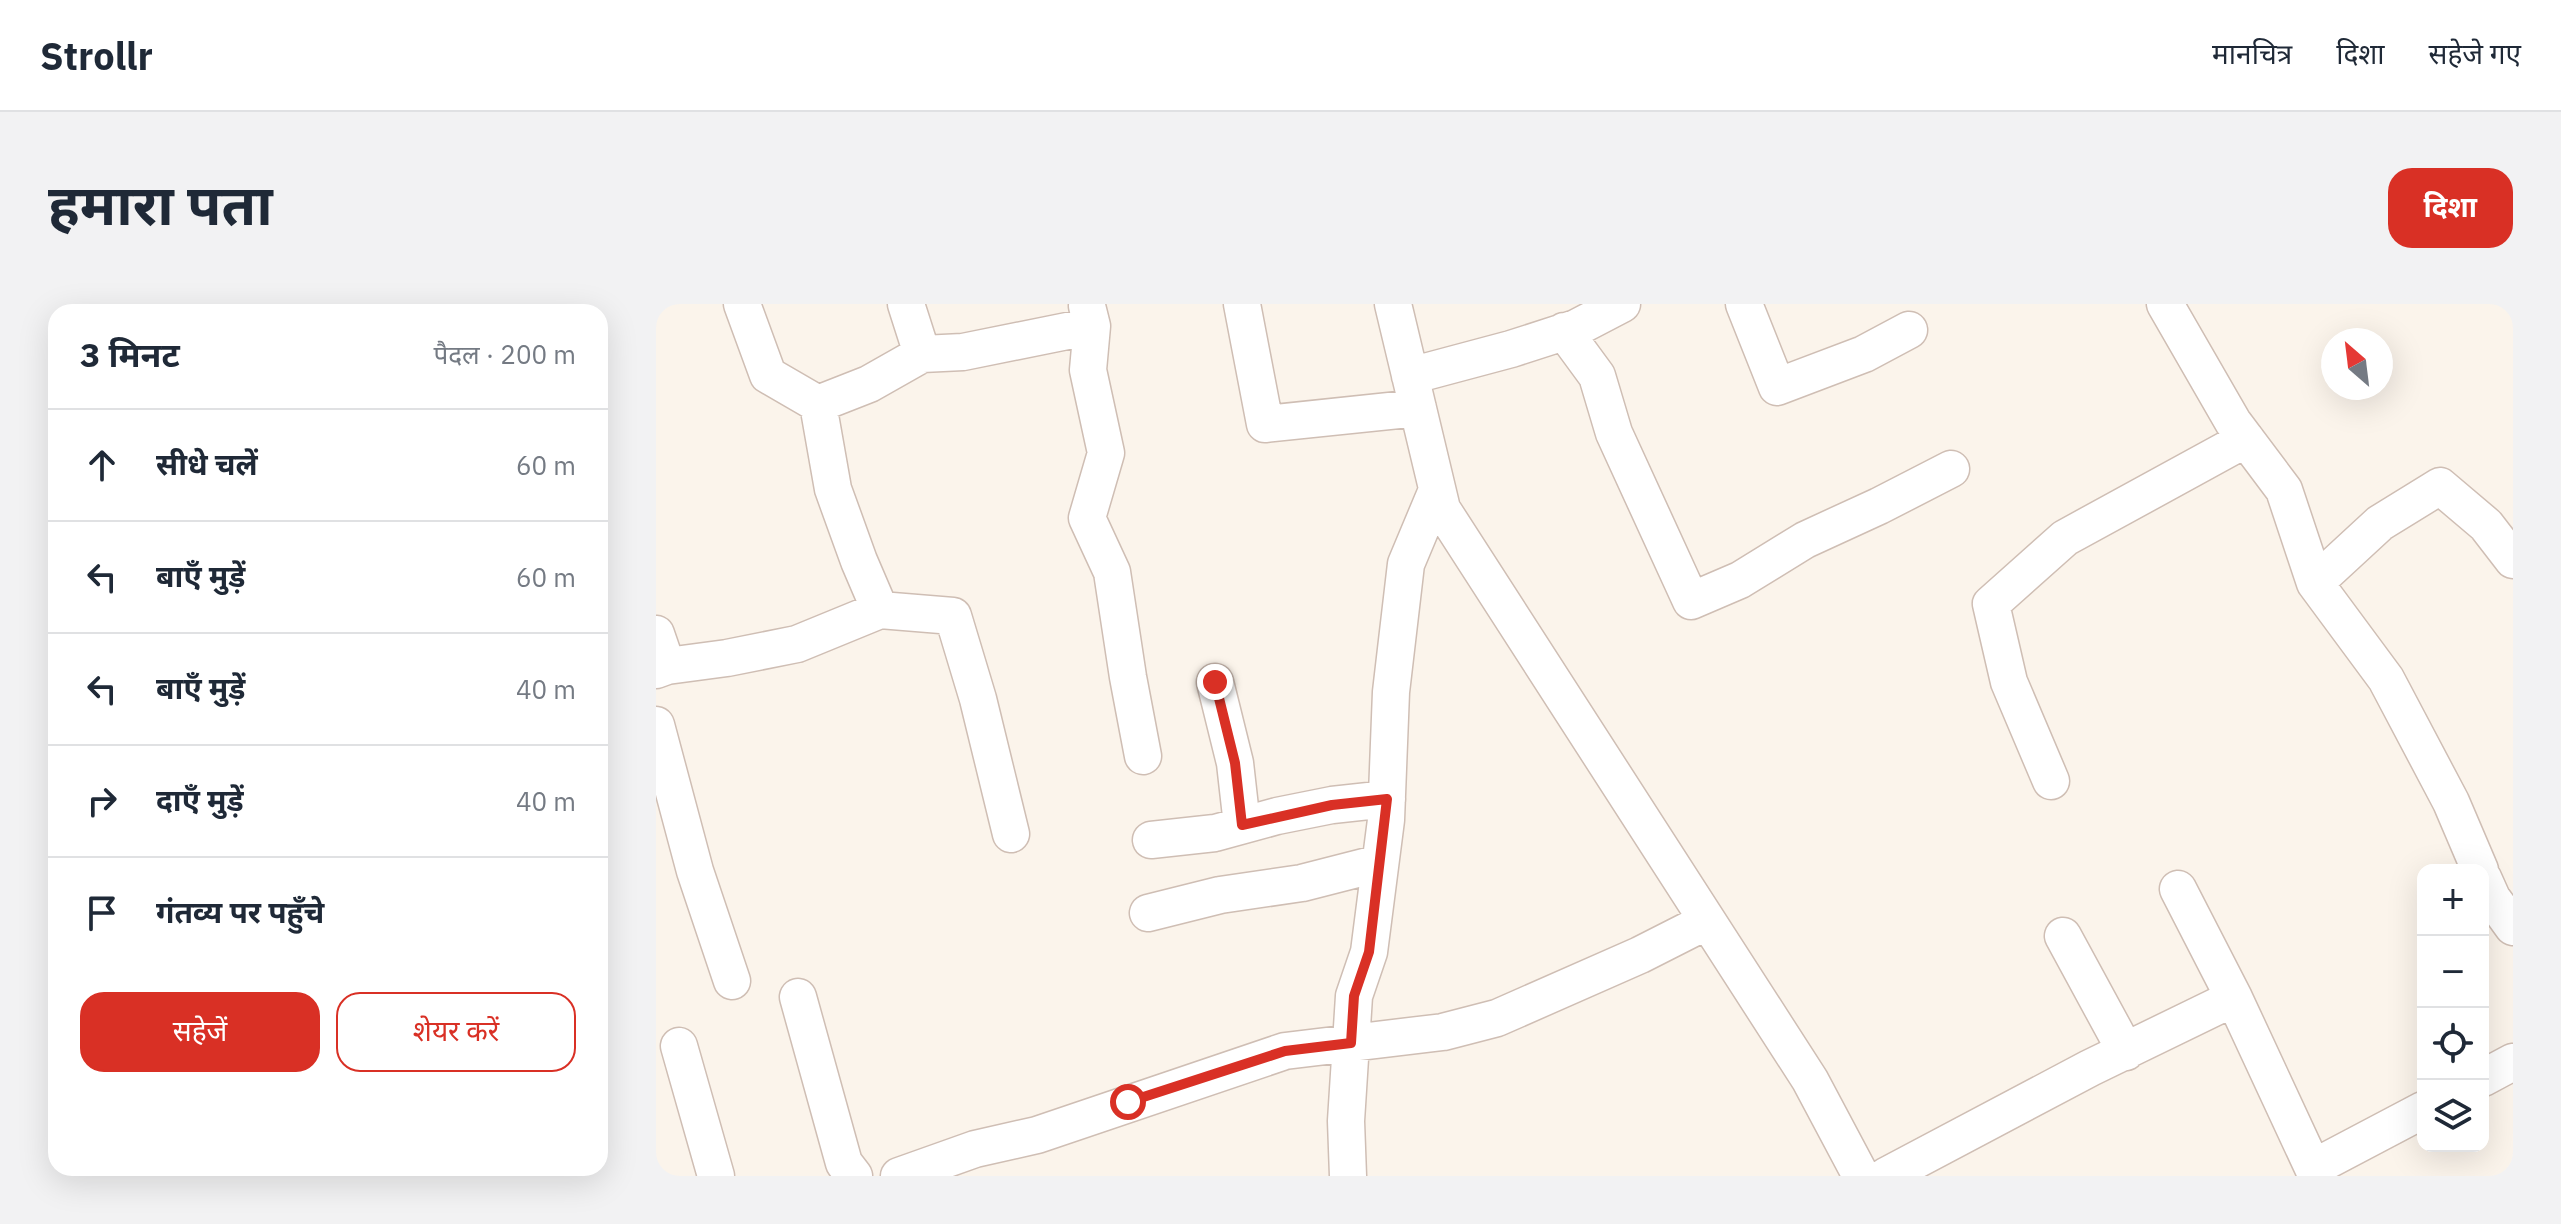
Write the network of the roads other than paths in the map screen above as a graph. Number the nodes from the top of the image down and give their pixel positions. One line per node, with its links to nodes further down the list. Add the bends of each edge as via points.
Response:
1 (742, 304): 13 (street, via 768,375)
2 (906, 304): 11 (street)
3 (1242, 304): 12 (street, via 1265,424)
4 (1393, 304): 12 (street)
5 (1622, 304): 10 (street)
6 (1744, 304): 9 (street, via 1777,387 1864,354)
7 (2165, 304): 14 (street)
8 (1089, 315): 11 (street, via 963,352); 23 (street, via 1088,370 1106,453 1087,518 1112,572)
9 (1909, 330)
10 (1564, 331): 12 (street); 15 (street, via 1597,376 1614,433 1691,601)
11 (922, 354): 13 (street, via 869,384)
12 (1414, 392): 16 (street)
13 (818, 404): 19 (street, via 833,489)
14 (2246, 439): 18 (street, via 2284,490); 24 (street, via 2065,538 1991,604 2009,682)
15 (1951, 469)
16 (1437, 490): 25 (street, via 1406,564 1391,692); 34 (street, via 1442,509)
17 (2513, 560): 18 (street, via 2486,525 2440,486 2380,523)
18 (2315, 583): 30 (street, via 2386,679)
19 (880, 610): 20 (street, via 797,644 727,658); 27 (street, via 953,616)
20 (660, 657)
21 (1215, 682): 26 (street, via 1235,763)
22 (656, 725): 37 (street, via 695,871)
23 (1143, 756)
24 (2051, 781)
25 (1387, 799): 26 (street); 29 (street)
26 (1242, 825): 28 (street)
27 (1011, 834)
28 (1151, 840)
29 (1380, 863): 33 (street); 40 (street, via 1369,952 1354,996)
30 (2477, 864)
31 (2178, 889): 39 (street)
32 (2489, 891): 35 (street)
33 (1148, 913)
34 (1707, 921): 40 (street, via 1497,1018 1443,1032); 50 (street, via 1810,1080)
35 (2513, 927)
36 (2063, 936): 42 (street)
37 (732, 981)
38 (798, 997): 47 (street, via 844,1163)
39 (2234, 998): 42 (street); 45 (street, via 2313,1168)
40 (1351, 1043): 48 (street, via 1285,1051); 49 (street)
41 (679, 1046): 46 (street)
42 (2126, 1052): 51 (street)
43 (2513, 1062): 44 (street)
44 (2489, 1075)
45 (2417, 1113)
46 (716, 1176)
47 (854, 1176)
48 (899, 1176)
49 (1348, 1176)
50 (1861, 1176)
51 (1886, 1176)

